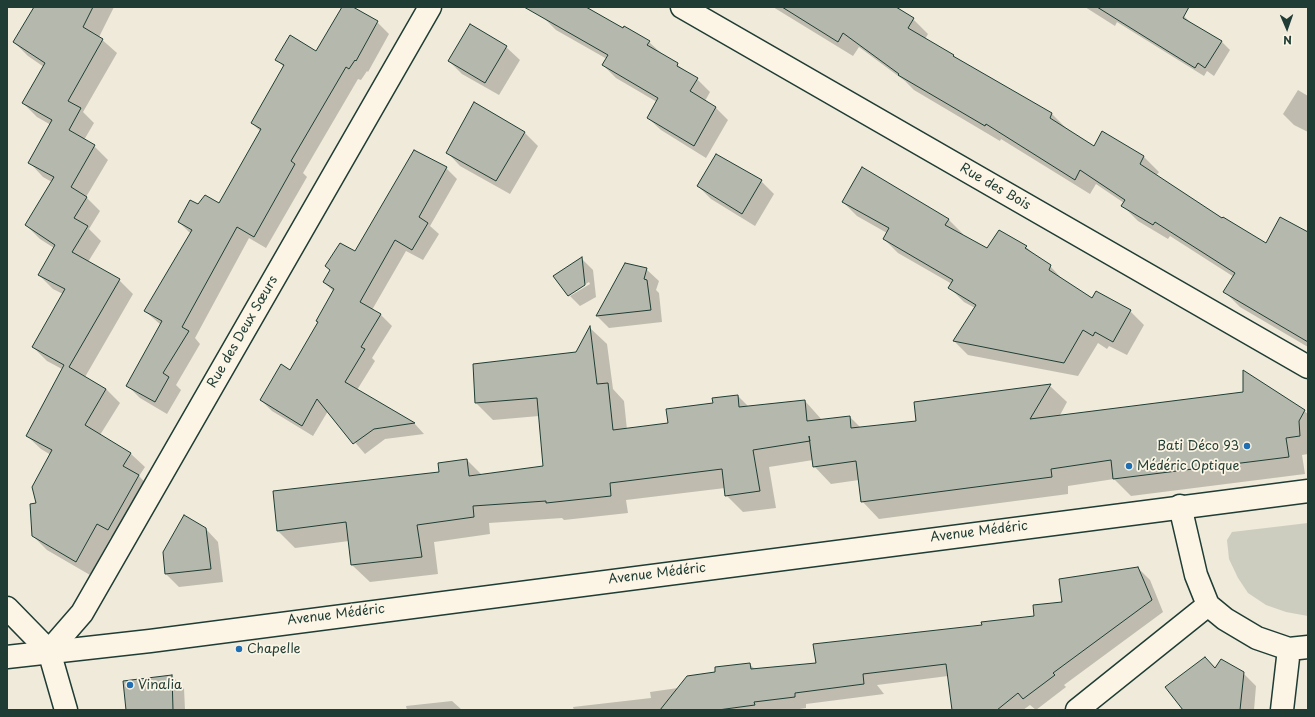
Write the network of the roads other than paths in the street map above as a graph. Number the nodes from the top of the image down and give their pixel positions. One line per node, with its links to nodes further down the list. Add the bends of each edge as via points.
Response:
1 (430, 7): 9 (street, Rue des Deux Sœurs, via 82,613)
2 (682, 7): 3 (street, Rue des Bois)
3 (1308, 367)
4 (1308, 491): 5 (street, Avenue Médéric)
5 (1180, 506): 6 (street, via 1196,575); 9 (street, Avenue Médéric, via 150,641)
6 (1208, 605): 8 (street, via 1225,619 1257,638); 12 (street)
7 (7, 608): 9 (street)
8 (1299, 648): 13 (street)
9 (48, 651): 10 (street, Avenue Médéric); 11 (street)
10 (7, 656)
11 (66, 710)
12 (1077, 710)
13 (1282, 710)

